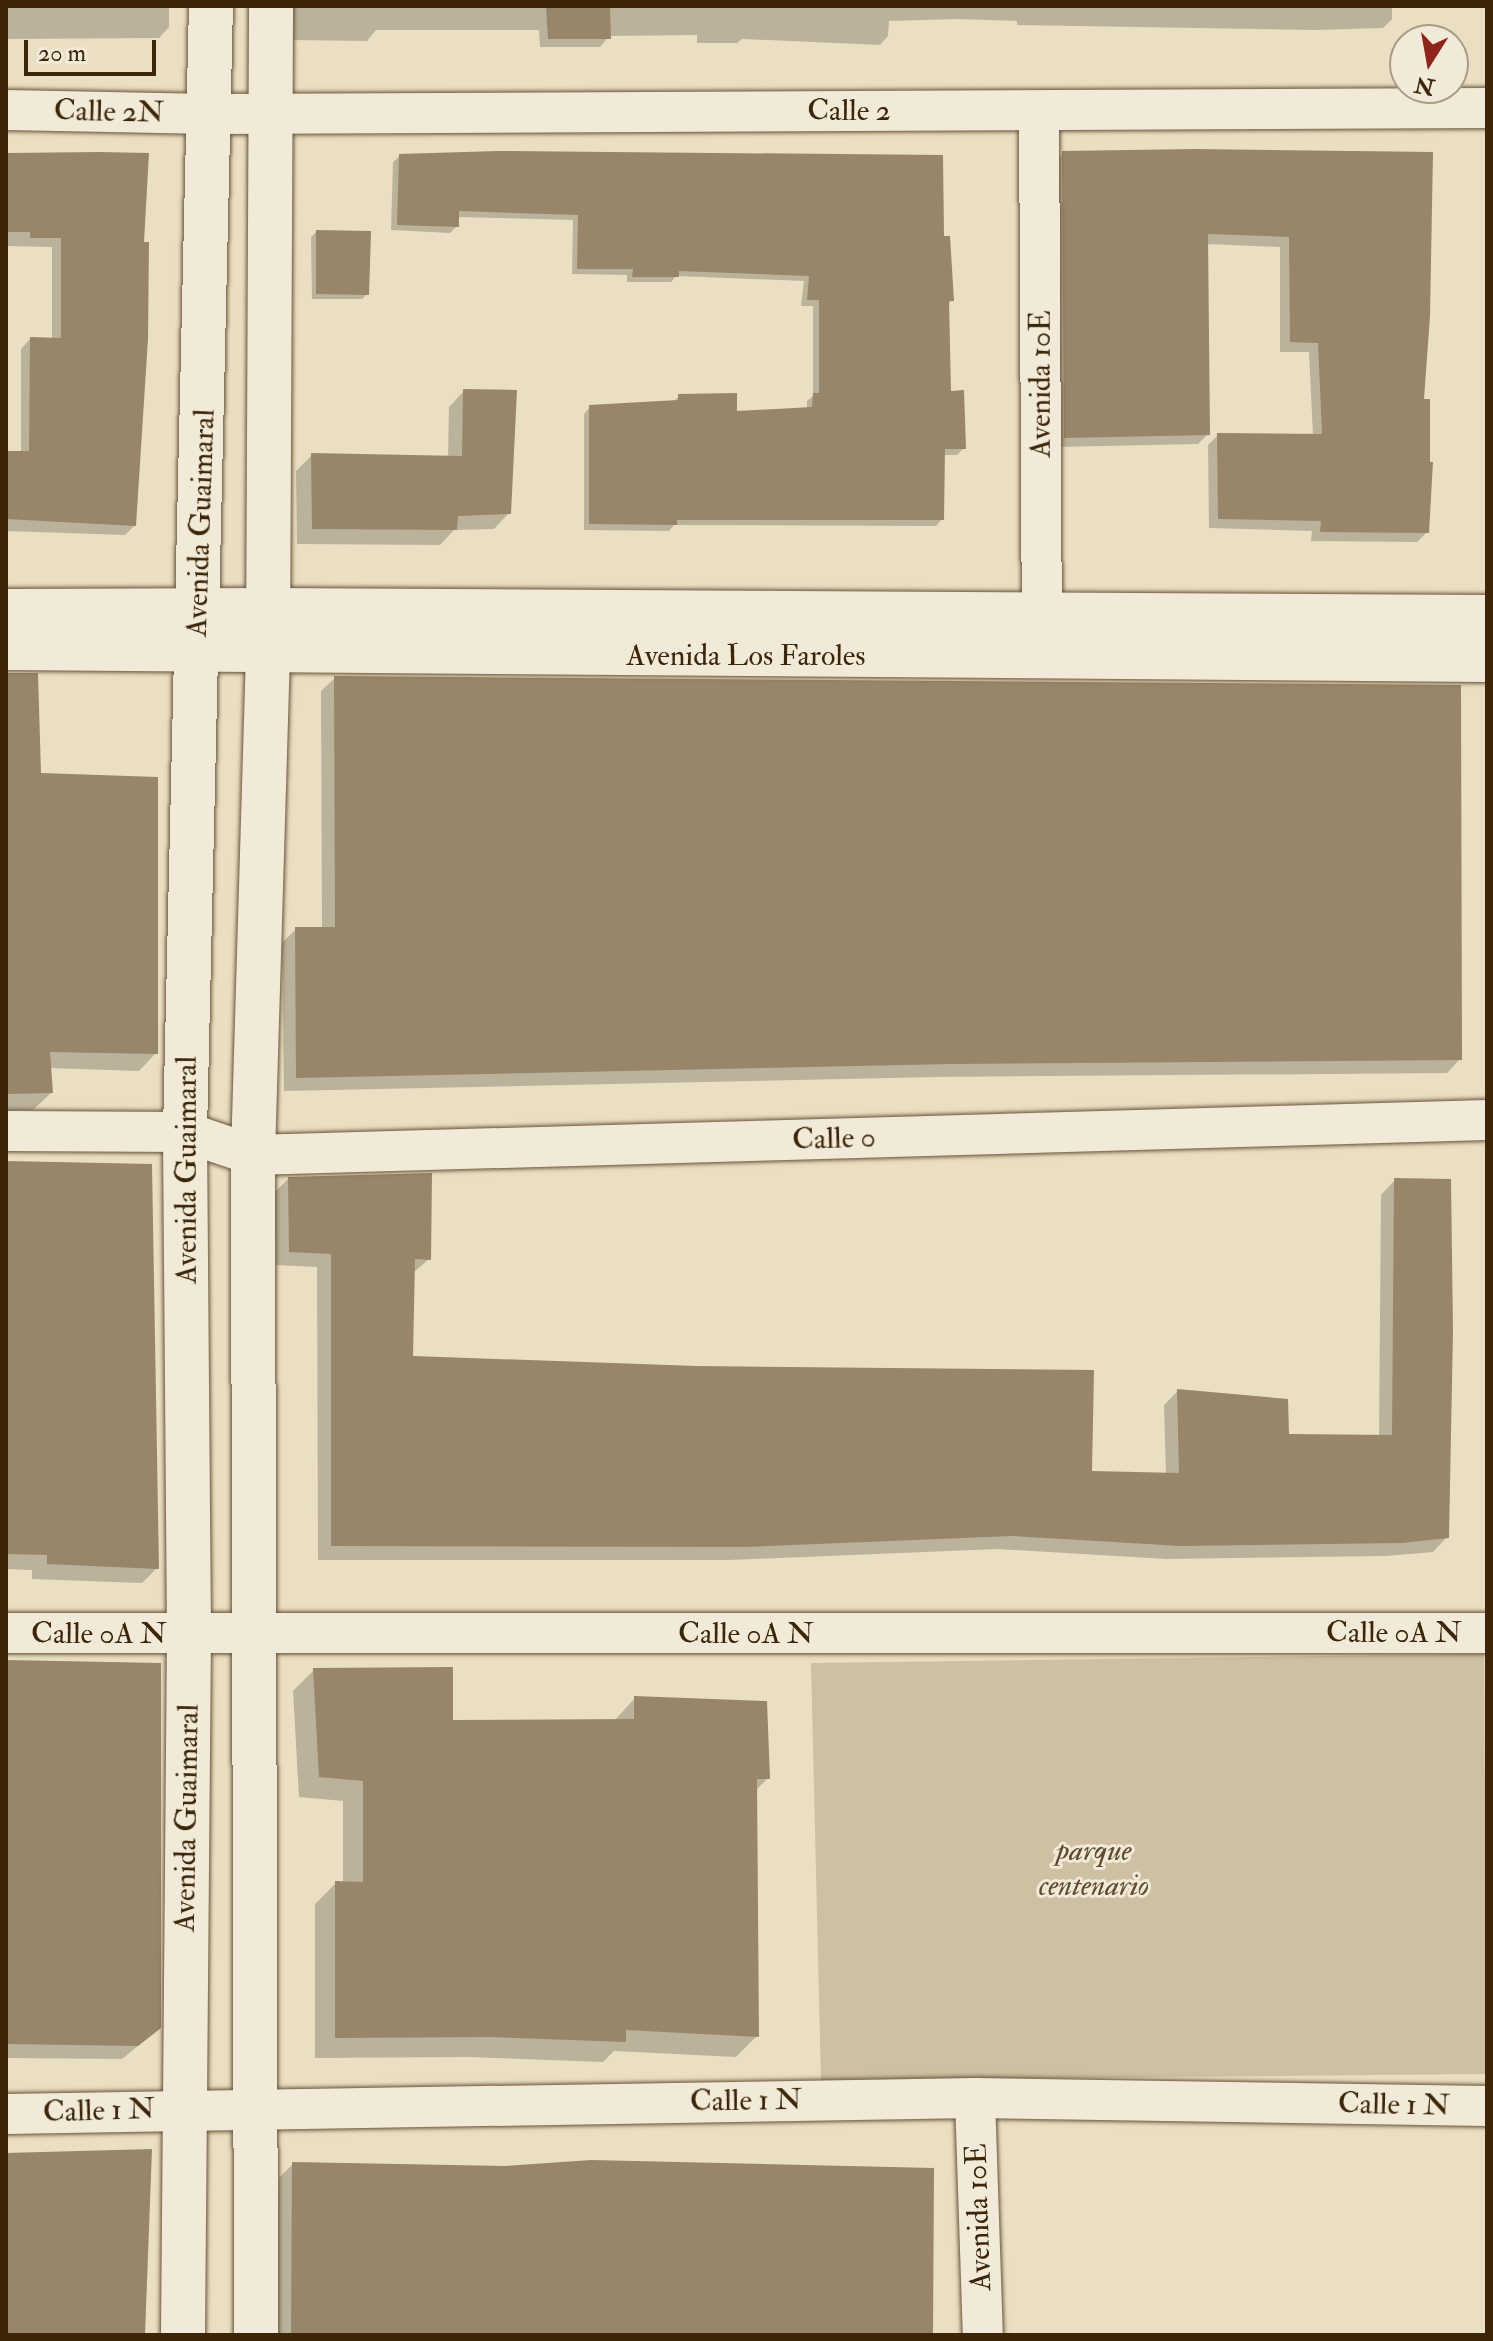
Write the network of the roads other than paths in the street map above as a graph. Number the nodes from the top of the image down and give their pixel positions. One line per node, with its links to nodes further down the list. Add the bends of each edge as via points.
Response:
1 (211, 6): 6 (street, Avenida Guaimaral)
2 (271, 6): 7 (street)
3 (1487, 108): 5 (street, Calle 2)
4 (6, 110): 6 (street, Calle 2N)
5 (1039, 111): 7 (street, Calle 2); 12 (street, Avenida 10E)
6 (211, 114): 7 (street, Calle 2); 11 (street, Avenida Guaimaral)
7 (272, 114): 8 (street)
8 (268, 610): 11 (street, Avenida Los Faroles); 12 (street, Avenida Los Faroles); 14 (street)
9 (6, 611): 11 (street, Avenida Los Faroles)
10 (1487, 617): 12 (street, Avenida Los Faroles)
11 (198, 631): 13 (street, Avenida Los Faroles); 14 (street, Avenida Los Faroles); 18 (street, Avenida Guaimaral)
12 (1043, 636): 14 (street, Avenida Los Faroles); 15 (street, Avenida Los Faroles)
13 (6, 648)
14 (268, 652): 19 (street)
15 (1487, 660)
16 (1487, 1120): 19 (street, Calle 0)
17 (6, 1131): 18 (street, Calle 0)
18 (185, 1132): 19 (street, Calle 0); 22 (street, Avenida Guaimaral)
19 (253, 1155): 23 (street)
20 (6, 1633): 22 (street, Calle 0A N)
21 (1487, 1633): 23 (street, Calle 0A N)
22 (189, 1634): 23 (street, Calle 0A N); 27 (street, Avenida Guaimaral)
23 (257, 1635): 26 (street)
24 (975, 2098): 25 (street, Calle 1 N); 26 (street, Calle 1 N); 31 (street, Avenida 10E)
25 (1487, 2106)
26 (258, 2107): 27 (street, Calle 1 N); 30 (street)
27 (184, 2109): 28 (street, Calle 1 N); 29 (street, Avenida Guaimaral)
28 (6, 2114)
29 (183, 2335)
30 (256, 2335)
31 (983, 2335)

